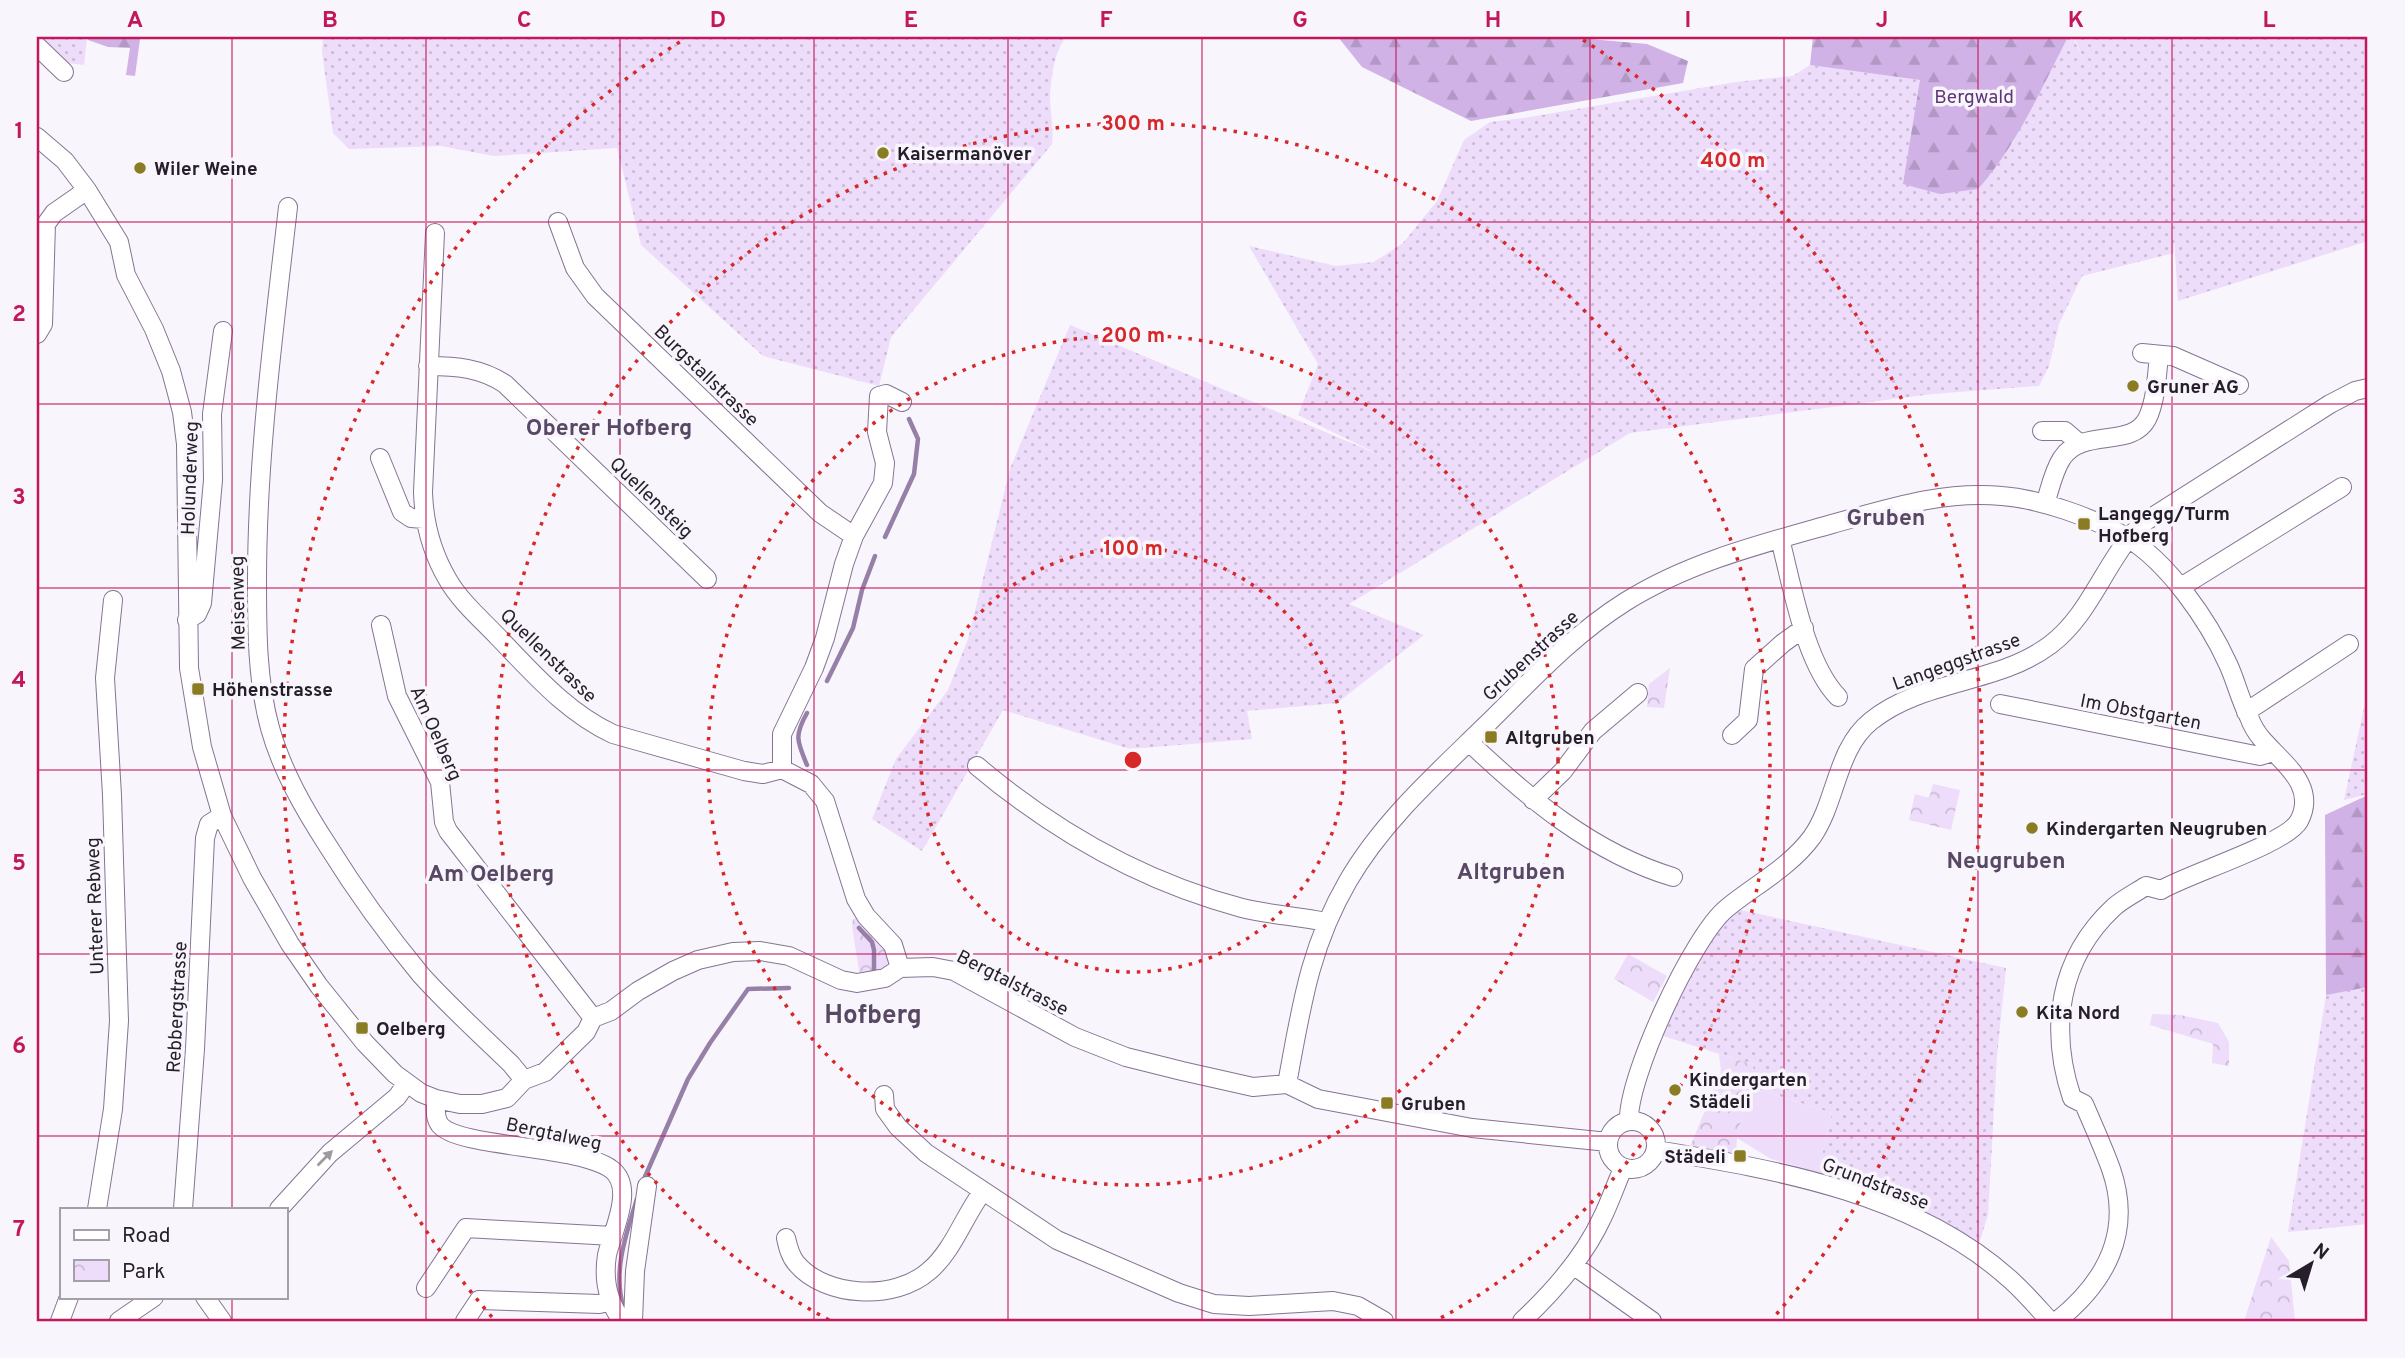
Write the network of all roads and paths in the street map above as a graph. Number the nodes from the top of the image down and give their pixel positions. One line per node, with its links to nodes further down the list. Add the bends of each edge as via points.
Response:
1 (37, 46): 2 (street)
2 (64, 72)
3 (37, 137): 4 (street, via 65,161)
4 (87, 190): 8 (street, via 46,224); 27 (street, via 119,242 126,275 154,329 182,412)
5 (288, 207): 46 (street, Meisenweg, via 257,534 257,635 269,727 299,801 384,930 423,977)
6 (558, 222): 21 (street, Burgstallstrasse, via 575,268 595,296 820,513)
7 (435, 233): 11 (street, Quellenstrasse)
8 (40, 282): 10 (street, via 43,324)
9 (223, 331): 27 (street, Holunderweg, via 212,414 213,480 202,603 197,614)
10 (37, 334)
11 (428, 366): 20 (street, Quellenstrasse); 24 (street, Quellensteig, via 473,369 505,384)
12 (2239, 385): 16 (street, via 2173,356 2150,354 2150,408 2142,425 2135,432)
13 (2362, 389): 22 (street, Langeggstrasse, via 2330,404 2146,521)
14 (902, 402): 21 (street, via 886,394 879,396 877,432 885,473)
15 (2042, 431): 16 (street, via 2065,431)
16 (2079, 443): 19 (street, via 2062,458)
17 (380, 458): 20 (street, via 402,512 411,519)
18 (2342, 487): 25 (street)
19 (2045, 505): 22 (street, Grubenstrasse); 23 (street, Grubenstrasse, via 2003,496 1930,499)
20 (424, 519): 39 (street, Quellenstrasse, via 448,581 573,711 613,734 744,771 763,774)
21 (855, 536): 39 (street, via 814,668 782,734)
22 (2128, 538): 25 (street, Grubenstrasse); 51 (street, Langeggstrasse, via 2068,629 2050,645 1992,673 1913,696 1890,707 1854,736 1828,806 1808,842 1725,909 1691,956 1639,1069)
23 (1780, 539): 29 (street); 36 (street, Grubenstrasse, via 1682,571 1627,601 1562,650)
24 (707, 579)
25 (2181, 587): 34 (street, Grubenstrasse, via 2220,648)
26 (113, 600): 57 (street, Unterer Rebweg, via 105,678 119,1021 113,1109)
27 (187, 620): 41 (street, via 193,705)
28 (381, 625): 45 (street, Am Oelberg, via 397,696 440,782 444,822)
29 (1804, 628): 32 (street, via 1824,678); 35 (street, via 1754,669 1748,720)
30 (2349, 644): 34 (street)
31 (1638, 693): 40 (street, via 1593,731)
32 (1839, 697)
33 (2000, 704): 37 (street, Im Obstgarten, via 2260,756)
34 (2246, 712): 37 (street, Grubenstrasse)
35 (1732, 735)
36 (1469, 742): 40 (street); 43 (street, Grubenstrasse, via 1379,836 1349,878)
37 (2273, 752): 78 (street, Grubenstrasse, via 2302,787 2304,808 2294,828 2281,838 2161,890 2146,886 2116,905 2087,939 2068,977 2062,997 2060,1057 2072,1098 2084,1104 2112,1171 2119,1215 2104,1270 2087,1295)
38 (976, 766): 43 (street, via 1025,805 1134,867 1241,907)
39 (782, 769): 44 (street, via 811,784 825,801 856,899 894,945)
40 (1534, 800): 42 (street, via 1614,853)
41 (222, 816): 47 (street, via 290,944 345,1018); 58 (street, Rebbergstrasse, via 209,824 205,838)
42 (1673, 877)
43 (1326, 922): 48 (street, Grubenstrasse, via 1305,987)
44 (900, 968): 45 (street, Bergtalstrasse, via 885,978 858,983 789,956 733,952 673,971); 48 (street, Bergtalstrasse, via 954,971 1075,1037 1126,1057 1253,1087)
45 (593, 1018): 46 (street, Bergtalstrasse, via 586,1032 545,1072)
46 (524, 1080): 50 (street, Bergtalstrasse, via 507,1098 482,1104)
47 (407, 1083): 50 (street, Bergtalstrasse); 59 (street, one-way to 47, via 330,1153 397,1097)
48 (1286, 1084): 52 (street, Bergtalstrasse, via 1318,1099 1398,1115)
49 (884, 1095): 56 (street, via 885,1109 898,1127 926,1153)
50 (436, 1099): 60 (street, Bergtalweg, via 435,1114 444,1129 584,1158 612,1169 622,1198)
51 (1629, 1121): 52 (street, via 1614,1128); 53 (street, via 1650,1128)
52 (1608, 1142): 54 (street, via 1611,1157)
53 (1656, 1150): 54 (street, via 1644,1166); 77 (street, Grundstrasse, via 1819,1182 1899,1210 1947,1234 1994,1266)
54 (1623, 1168): 62 (street, via 1602,1218)
55 (647, 1186): 73 (street)
56 (983, 1191): 61 (street, via 934,1267 900,1287 861,1291 818,1280 797,1264); 74 (street, via 1057,1240 1191,1297 1249,1306 1333,1301 1359,1306)
57 (97, 1208)
58 (183, 1208)
59 (280, 1208)
60 (613, 1236): 63 (street, via 466,1228); 67 (street, Bergtalweg, via 607,1267)
61 (786, 1238)
62 (1573, 1265): 75 (street); 76 (street)
63 (426, 1288)
64 (69, 1298): 68 (street)
65 (152, 1298): 69 (street)
66 (206, 1298): 70 (street)
67 (610, 1301): 71 (street, via 479,1300); 72 (street, Bergtalweg)
68 (60, 1321)
69 (119, 1321)
70 (222, 1321)
71 (464, 1321)
72 (622, 1321)
73 (633, 1321)
74 (1384, 1321)
75 (1522, 1321)
76 (1652, 1321)
77 (2050, 1321)
78 (2057, 1321)

